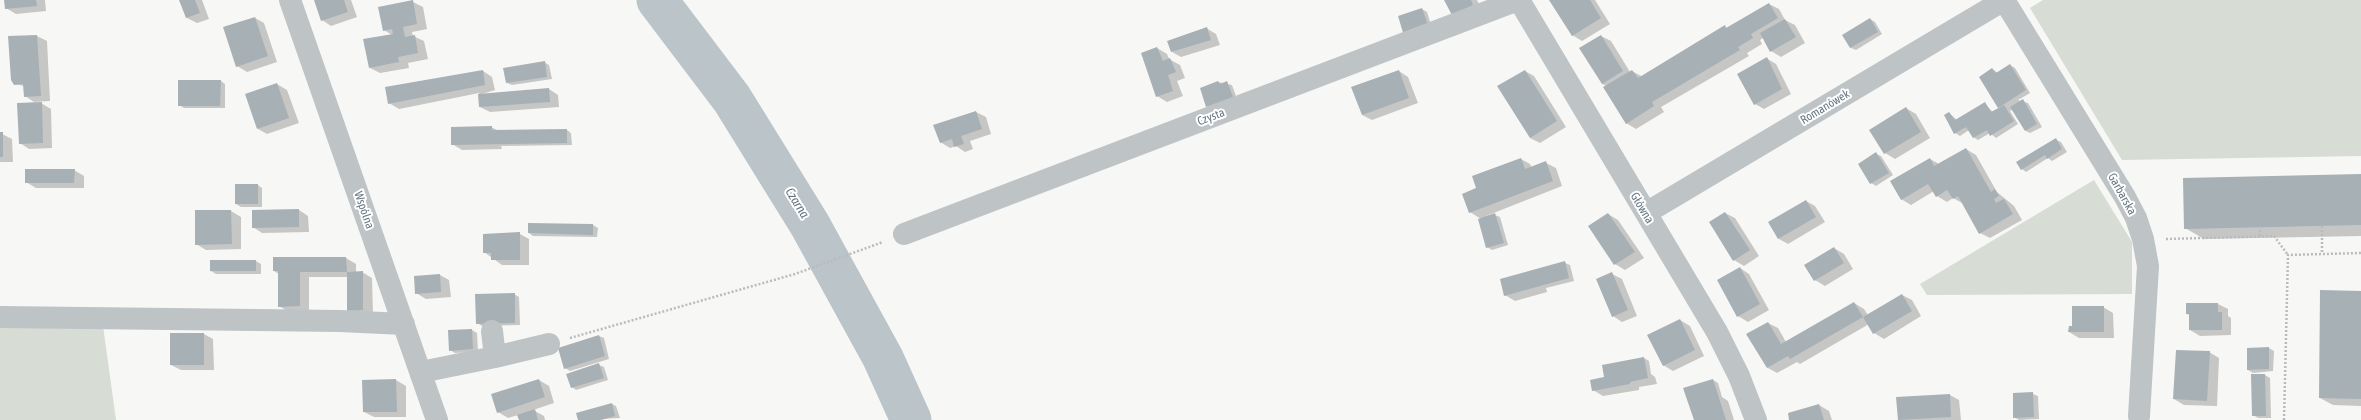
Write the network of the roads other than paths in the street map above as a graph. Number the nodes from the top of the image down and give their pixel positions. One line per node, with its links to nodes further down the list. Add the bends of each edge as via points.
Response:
1 (290, 0): 7 (street, Wspólna)
2 (1519, 0): 4 (street, Główna); 5 (street, Czysta)
3 (2004, 0): 4 (street, Romanówek); 12 (street, Garbarska, via 2125,197 2143,239 2148,266)
4 (1646, 213): 14 (street, Główna, via 1717,332 1739,376)
5 (904, 234)
6 (0, 317): 7 (street)
7 (404, 324): 11 (street, Wspólna)
8 (492, 331): 10 (street)
9 (549, 344): 10 (street)
10 (495, 357): 11 (street)
11 (421, 372): 13 (street, Wspólna)
12 (2139, 416)
13 (437, 420)
14 (1756, 420)

